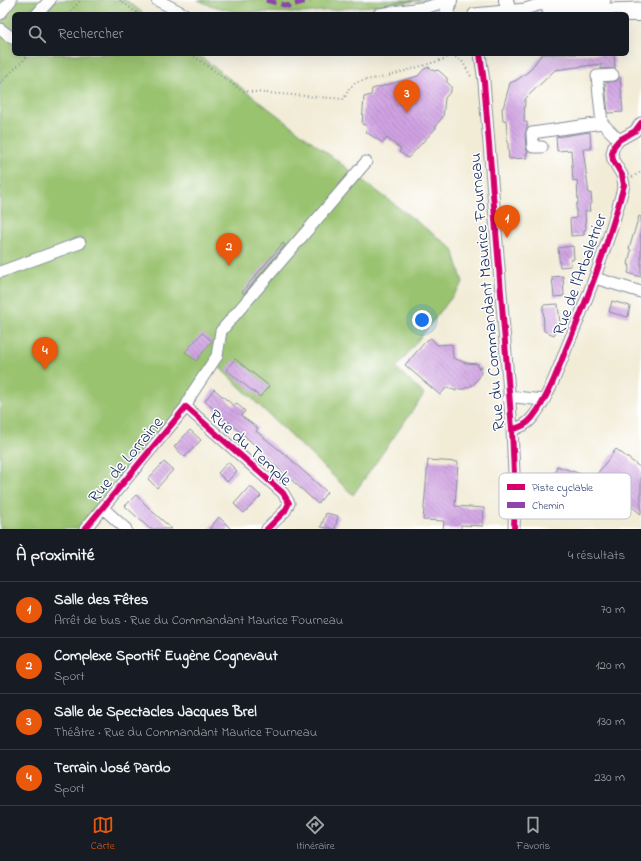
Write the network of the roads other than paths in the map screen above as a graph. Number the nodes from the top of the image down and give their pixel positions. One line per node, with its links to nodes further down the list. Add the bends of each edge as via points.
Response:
1 (11, 0): 14 (street)
2 (50, 0): 9 (street)
3 (157, 0): 10 (street)
4 (450, 0): 11 (street); 12 (main road)
5 (605, 0): 8 (street, via 538,5)
6 (508, 8): 8 (street); 13 (street)
7 (641, 8): 8 (street)
8 (525, 10)
9 (39, 12)
10 (180, 12)
11 (391, 12)
12 (447, 12)
13 (485, 12)
14 (0, 14)
15 (629, 14): 16 (main road)
16 (641, 14)
17 (0, 29): 18 (street)
18 (12, 38)
19 (480, 56): 30 (street, Rue du Commandant Maurice Fourneau)
20 (613, 75): 21 (street, via 597,76)
21 (602, 123): 23 (street); 24 (street, via 532,133 533,147)
22 (641, 124): 23 (street, via 635,131)
23 (619, 140): 28 (street, Rue de l'Arbaletrier, via 612,153 624,185)
24 (542, 147)
25 (366, 162): 32 (street, Rue de Lorraine, via 221,331 217,356 191,395)
26 (80, 243): 27 (street)
27 (0, 272)
28 (595, 278): 29 (street); 31 (street, Rue de l'Arbaletrier, via 557,373)
29 (641, 292)
30 (508, 398): 31 (street); 33 (street, Rue du Commandant Maurice Fourneau)
31 (543, 400): 33 (street, Rue de l'Arbaletrier, via 531,419 520,428)
32 (186, 408): 35 (street, Rue de Lorraine); 38 (street, Rue du Temple, via 283,493 289,503 285,511)
33 (512, 429): 34 (street, Rue du Commandant Maurice Fourneau)
34 (513, 473)
35 (103, 508): 36 (street, Rue de Lorraine); 37 (street)
36 (85, 529)
37 (126, 529)
38 (267, 529)

